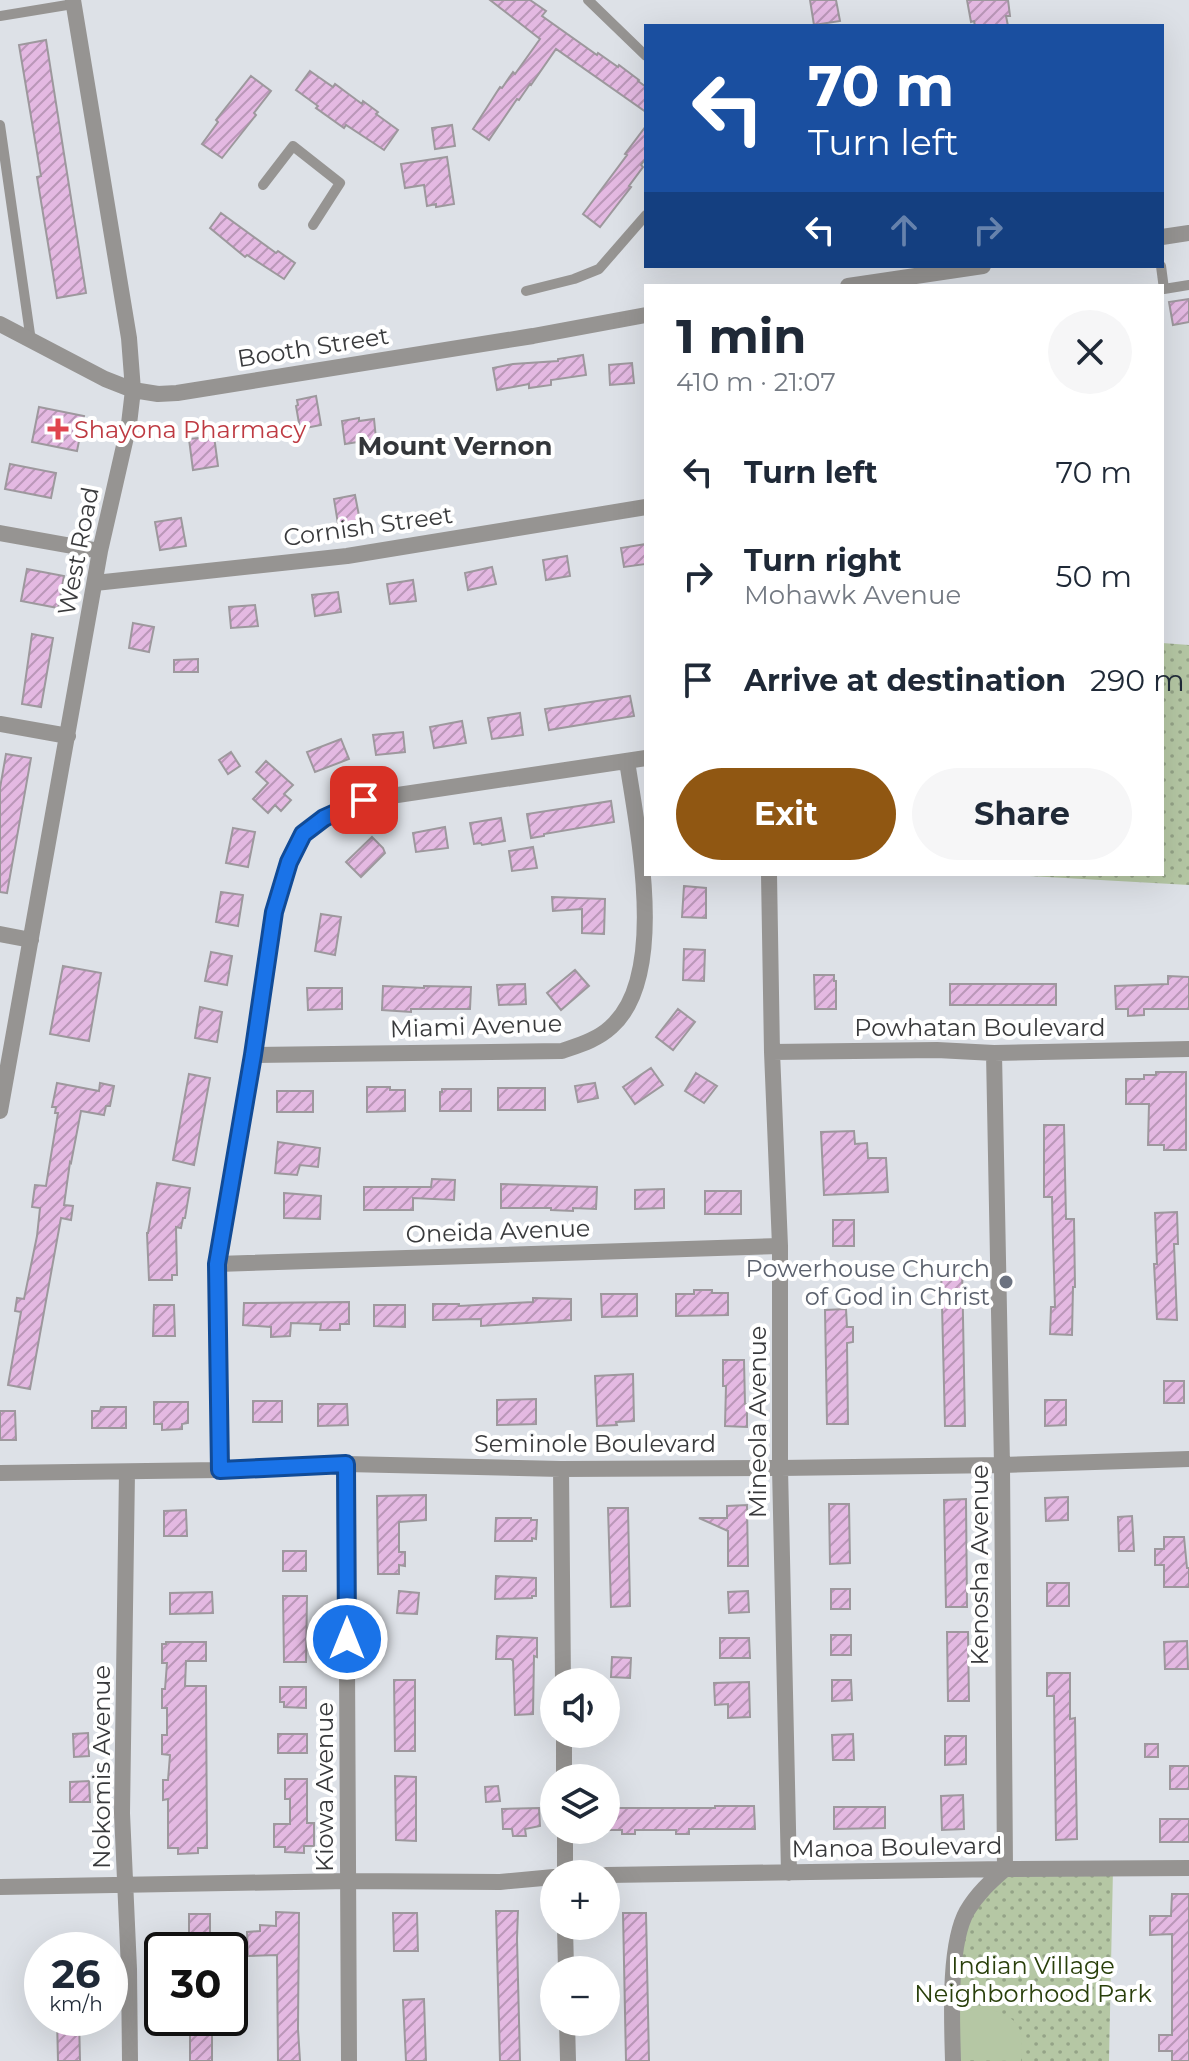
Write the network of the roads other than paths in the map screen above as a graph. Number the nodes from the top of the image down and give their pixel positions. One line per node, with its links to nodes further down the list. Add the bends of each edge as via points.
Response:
1 (588, 0): 4 (lane)
2 (73, 2): 3 (lane); 19 (street, West Road)
3 (0, 16)
4 (644, 54)
5 (0, 125): 18 (lane)
6 (263, 185): 8 (lane, via 293,146 340,183)
7 (644, 217): 15 (lane, via 599,269)
8 (313, 225)
9 (1189, 233): 10 (street)
10 (1164, 237)
11 (970, 268): 12 (street)
12 (862, 284)
13 (1189, 285): 14 (lane)
14 (1164, 289)
15 (526, 291)
16 (644, 315): 19 (street, Booth Street, via 177,393)
17 (0, 324): 18 (street, Booth Street)
18 (31, 341): 19 (street, Booth Street)
19 (133, 390): 22 (street, West Road)
20 (644, 507): 23 (street, Cornish Street, via 347,556)
21 (0, 533): 22 (street)
22 (100, 551): 23 (street, West Road)
23 (95, 583): 25 (street, West Road)
24 (0, 724): 25 (street)
25 (68, 736): 30 (street, West Road)
26 (644, 758): 27 (street)
27 (627, 761): 34 (street, via 364,800 303,834 274,912); 34 (street, Miami Avenue, via 645,886 644,929 636,987 613,1026 562,1051)
28 (769, 876): 32 (street, Mineola Avenue)
29 (0, 934): 30 (street)
30 (31, 940): 35 (street, West Road)
31 (1189, 1049): 33 (street, Powhatan Boulevard)
32 (772, 1052): 33 (street, Powhatan Boulevard); 36 (street, Mineola Avenue)
33 (994, 1053): 40 (street, Kenosha Avenue)
34 (253, 1055): 37 (street)
35 (0, 1111)
36 (780, 1246): 37 (street, Oneida Avenue); 41 (street, Mineola Avenue)
37 (217, 1264): 43 (street)
38 (1189, 1459): 40 (street, Seminole Boulevard)
39 (346, 1464): 42 (street, Seminole Boulevard); 43 (street, Seminole Boulevard); 52 (street, Kiowa Avenue)
40 (1002, 1465): 41 (street, Seminole Boulevard); 48 (street, Kenosha Avenue)
41 (780, 1468): 42 (street, Seminole Boulevard); 49 (street, Mineola Avenue)
42 (561, 1469): 46 (street)
43 (220, 1470): 44 (street, Seminole Boulevard)
44 (127, 1472): 45 (street, Seminole Boulevard); 53 (street, Nokomis Avenue)
45 (0, 1473)
46 (563, 1668)
47 (1189, 1868): 48 (street, Manoa Boulevard)
48 (1005, 1869): 49 (street, Manoa Boulevard); 59 (street, via 965,1914 958,1940)
49 (789, 1873): 50 (street, Manoa Boulevard)
50 (620, 1875)
51 (540, 1878): 52 (street)
52 (349, 1881): 53 (street); 57 (street, Kiowa Avenue)
53 (125, 1886): 54 (street); 56 (street, Nokomis Avenue)
54 (0, 1887)
55 (567, 2036): 58 (street)
56 (130, 2061)
57 (349, 2061)
58 (568, 2061)
59 (953, 2061)

